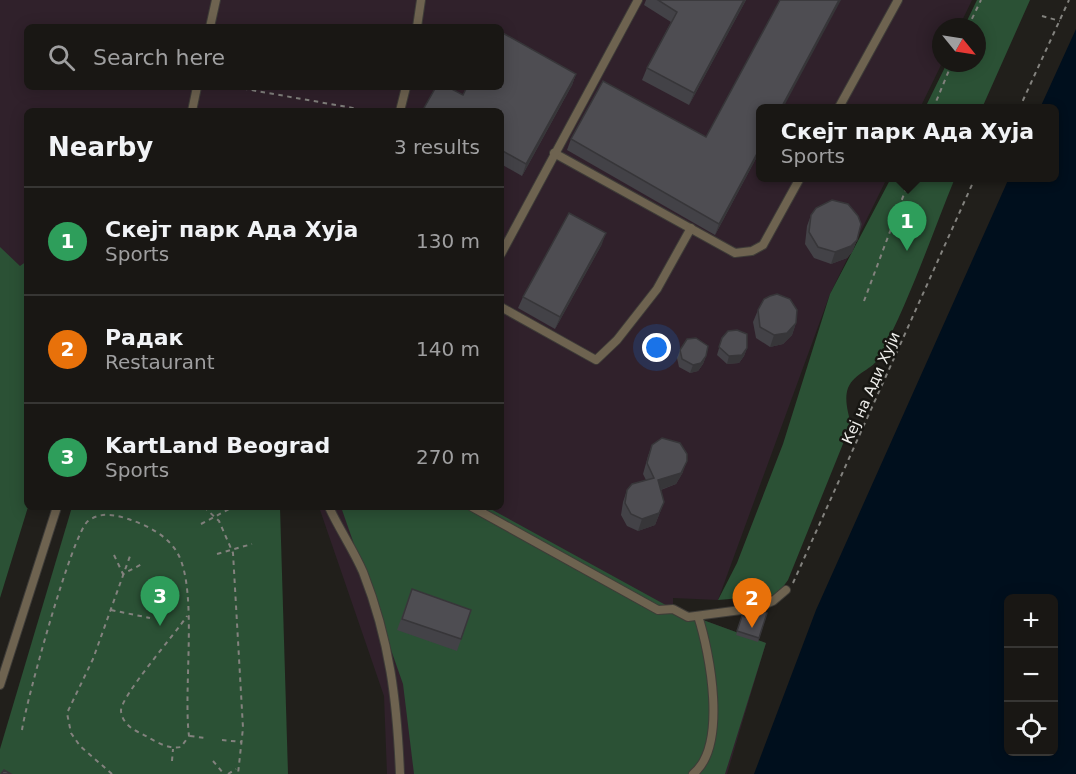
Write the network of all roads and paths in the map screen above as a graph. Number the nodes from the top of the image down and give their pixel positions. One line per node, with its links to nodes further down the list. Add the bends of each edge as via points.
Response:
1 (216, 0): 10 (lane)
2 (422, 0): 11 (lane)
3 (638, 0): 22 (lane)
4 (898, 0): 16 (lane)
5 (981, 0): 8 (path)
6 (1070, 0): 9 (path)
7 (1042, 16): 9 (path)
8 (972, 18)
9 (1060, 21): 18 (path)
10 (211, 24)
11 (418, 24)
12 (948, 72): 17 (path)
13 (196, 90): 19 (lane)
14 (251, 90): 20 (path)
15 (405, 90): 21 (lane)
16 (840, 104)
17 (935, 104)
18 (1021, 104)
19 (193, 108)
20 (353, 108)
21 (401, 108)
22 (554, 153): 26 (lane); 27 (lane)
23 (797, 182): 26 (lane, via 763,244 752,251 735,253)
24 (908, 182): 28 (path)
25 (973, 182): 44 (path, Кеј на Ади Хуји)
26 (691, 228): 29 (lane, via 657,289 596,360)
27 (504, 248)
28 (864, 301)
29 (504, 309)
30 (56, 510): 49 (lane)
31 (207, 510): 35 (path)
32 (227, 510): 35 (path)
33 (331, 510): 63 (lane, via 362,570 384,633 397,705)
34 (477, 510): 47 (lane, via 658,610 673,609 688,617)
35 (215, 517): 36 (path); 38 (path)
36 (201, 524)
37 (252, 544): 38 (path)
38 (232, 550): 39 (path); 54 (path)
39 (217, 554)
40 (114, 555): 43 (path)
41 (130, 556): 43 (path)
42 (142, 564): 43 (path)
43 (123, 574): 45 (path)
44 (789, 588): 47 (lane, via 756,608)
45 (111, 610): 48 (path); 59 (path, via 67,713 71,733 80,746)
46 (187, 616): 50 (path, via 188,584 178,555 163,536 110,513 88,521 78,536 63,581 25,707); 51 (path); 55 (path, via 123,700 121,711 134,730)
47 (698, 616): 64 (lane, via 713,685 711,741)
48 (150, 618)
49 (0, 685)
50 (22, 730)
51 (189, 736): 52 (path); 55 (path, via 181,747)
52 (205, 738)
53 (222, 740): 54 (path)
54 (242, 742): 58 (path)
55 (172, 749): 56 (path)
56 (172, 761)
57 (213, 761): 60 (path)
58 (237, 768): 61 (path); 62 (path)
59 (112, 774)
60 (224, 774)
61 (228, 774)
62 (238, 774)
63 (400, 774)
64 (693, 774)

